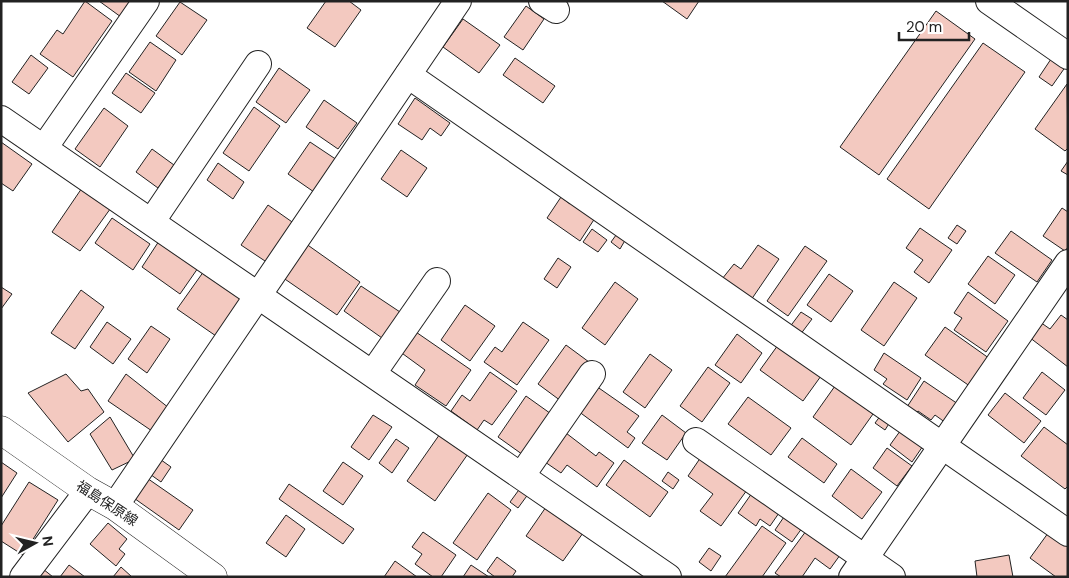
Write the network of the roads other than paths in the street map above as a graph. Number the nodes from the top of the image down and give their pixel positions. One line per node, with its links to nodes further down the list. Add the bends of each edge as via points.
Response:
1 (146, 1): 8 (street)
2 (458, 1): 6 (street)
3 (989, 1): 4 (street)
4 (1068, 56)
5 (258, 64): 9 (street)
6 (408, 75): 12 (street); 17 (street)
7 (1, 119): 8 (street)
8 (44, 148): 9 (street)
9 (152, 221): 12 (street)
10 (1068, 263): 17 (street)
11 (437, 281): 13 (street)
12 (259, 295): 13 (street); 20 (street)
13 (373, 373): 18 (street)
14 (592, 374): 18 (street)
15 (1, 430): 19 (main road, 福島保原線)
16 (696, 441): 22 (street)
17 (943, 446): 21 (street); 22 (street)
18 (522, 475): 25 (street)
19 (88, 491): 20 (main road, 福島保原線); 23 (street)
20 (115, 506): 24 (main road, 福島保原線)
21 (1068, 533)
22 (859, 567): 26 (street)
23 (23, 577)
24 (213, 577)
25 (668, 577)
26 (892, 577)

